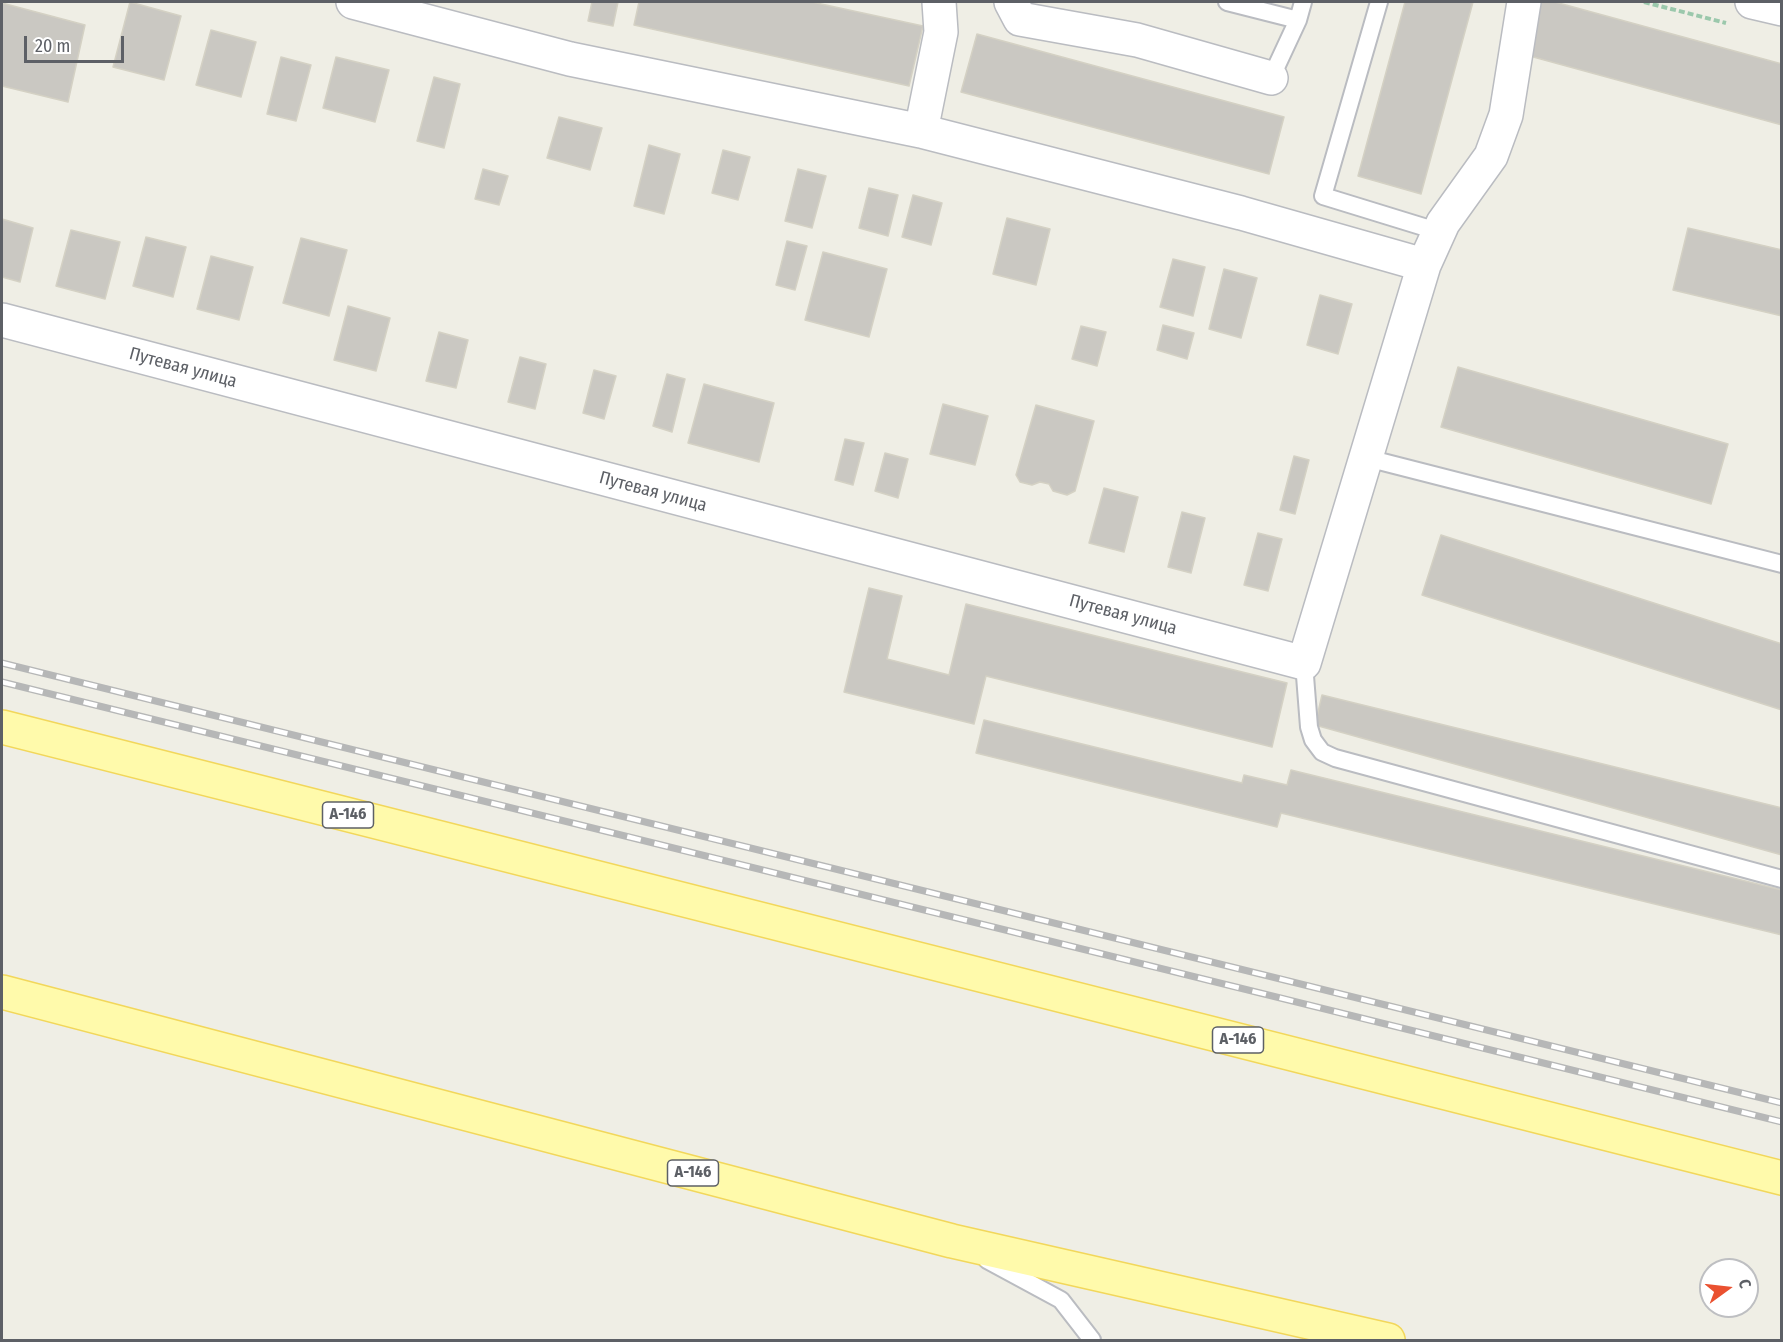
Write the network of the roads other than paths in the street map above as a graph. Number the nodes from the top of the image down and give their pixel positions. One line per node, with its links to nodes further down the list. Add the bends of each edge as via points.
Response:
1 (353, 2): 12 (street, via 570,59)
2 (939, 2): 12 (street, via 941,32)
3 (1011, 2): 11 (street, via 1020,18 1137,40)
4 (1227, 2): 10 (lane)
5 (1303, 2): 10 (lane)
6 (1379, 2): 13 (lane, via 1323,196)
7 (1524, 2): 13 (street, via 1506,115 1491,156)
8 (1782, 9): 9 (street)
9 (1744, 13)
10 (1298, 20): 11 (lane)
11 (1271, 78)
12 (921, 131): 14 (street, via 1241,213)
13 (1440, 232): 14 (street)
14 (1424, 265): 16 (street)
15 (2, 320): 18 (street, Путевая улица)
16 (1367, 458): 17 (lane); 18 (street)
17 (1782, 564)
18 (1304, 663): 20 (lane, via 1313,740 1322,752 1335,758)
19 (2, 727): 22 (main road, А-146)
20 (1782, 879)
21 (2, 992): 23 (main road, А-146)
22 (1782, 1178)
23 (952, 1241): 24 (main road, А-146); 25 (lane, via 1060,1300)
24 (1380, 1339): 26 (lane)
25 (1092, 1341)
26 (1312, 1341)

